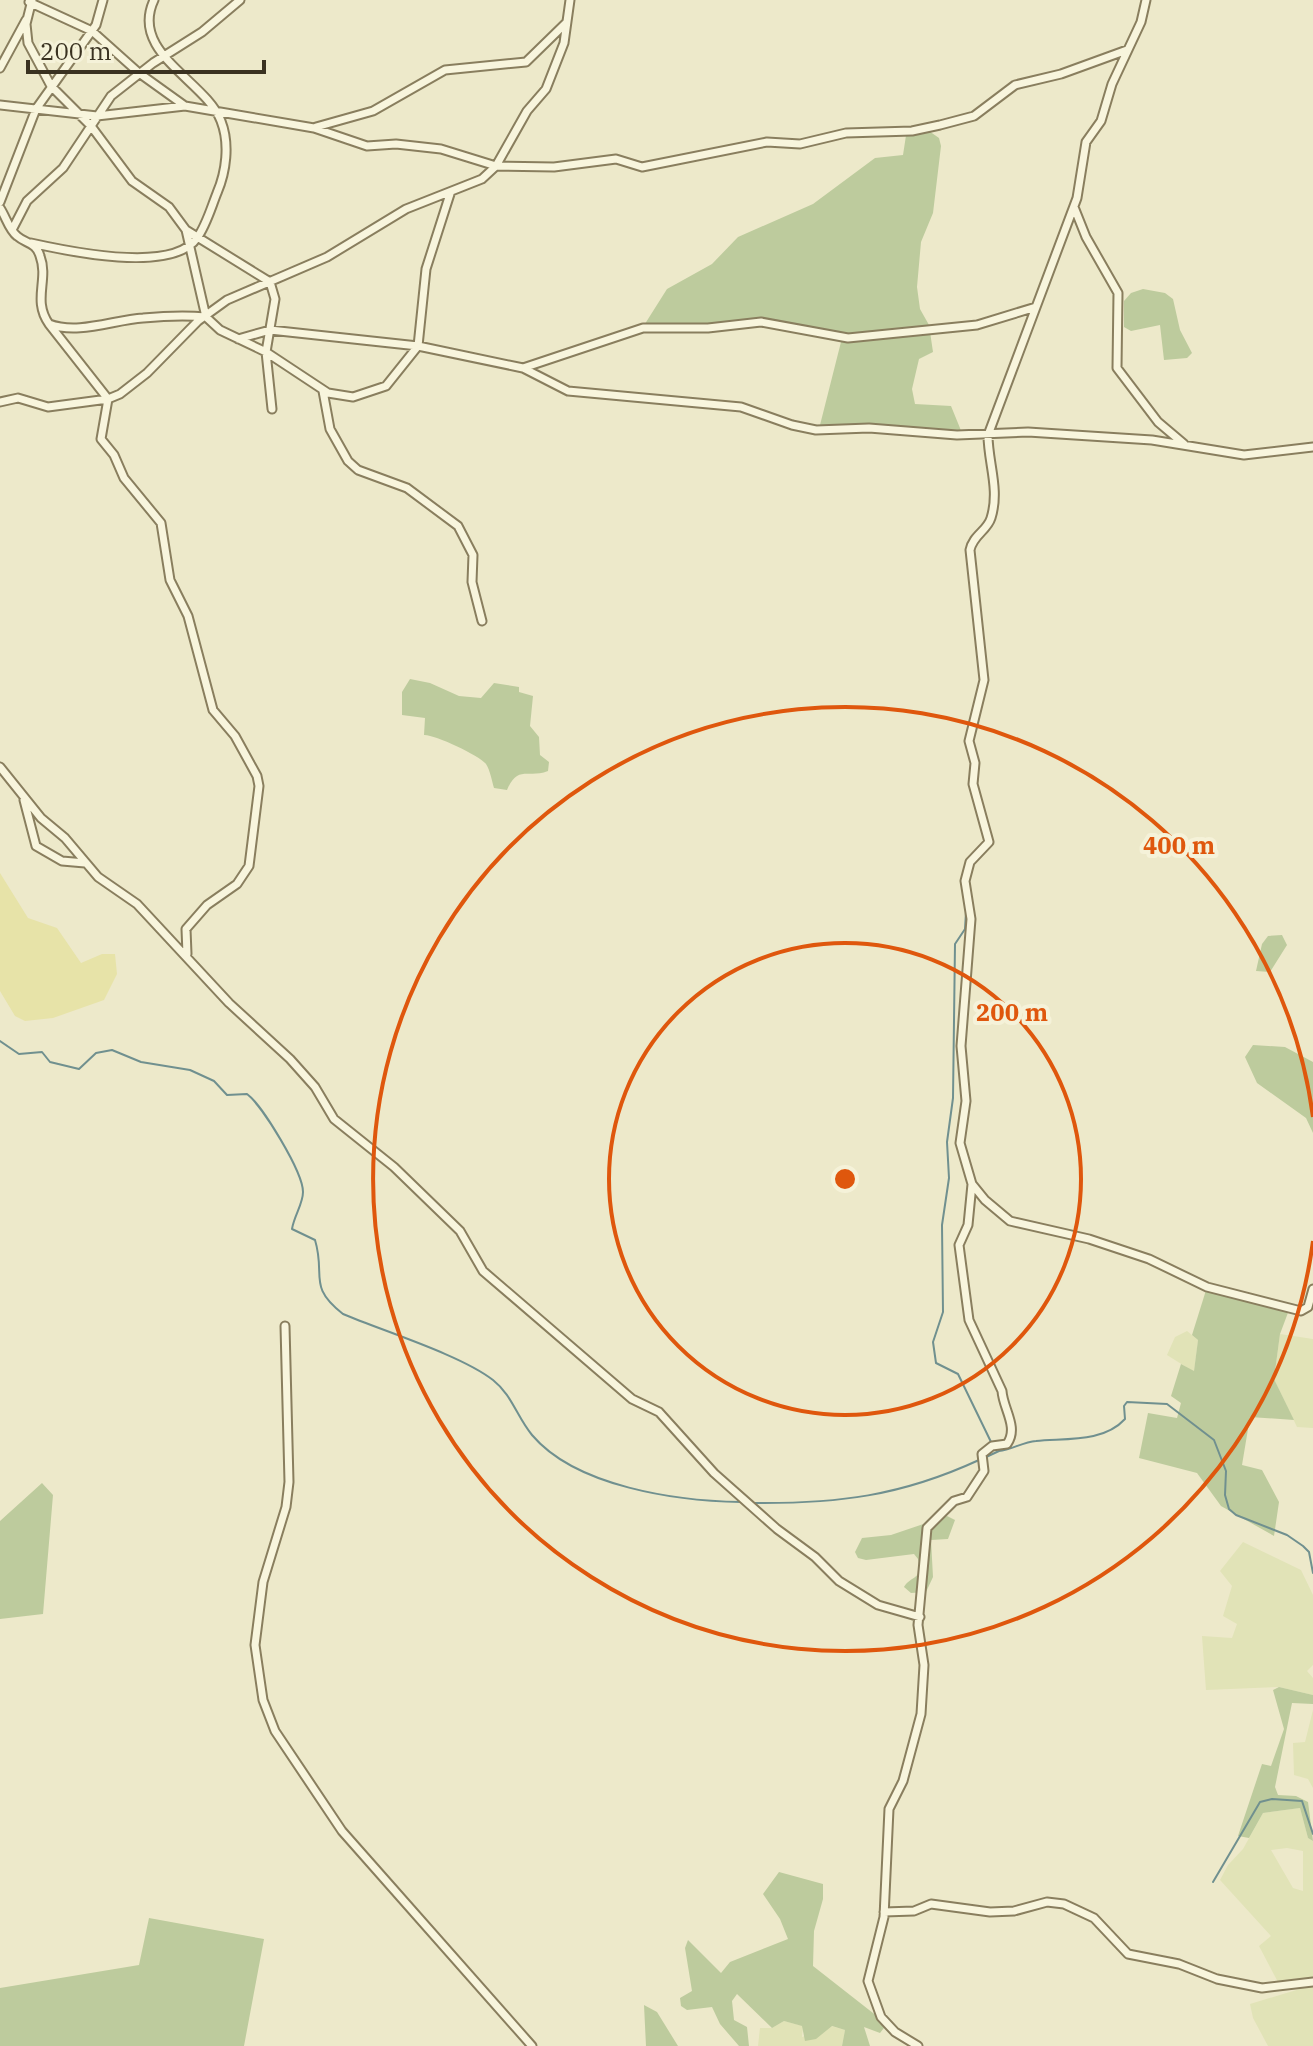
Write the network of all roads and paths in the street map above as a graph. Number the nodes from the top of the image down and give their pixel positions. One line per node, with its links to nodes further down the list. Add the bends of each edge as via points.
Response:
1 (103, 0): 9 (street)
2 (154, 0): 11 (street, via 148,21)
3 (240, 0): 11 (street)
4 (570, 0): 8 (street)
5 (1146, 0): 10 (street)
6 (30, 1): 7 (street); 9 (street)
7 (28, 16): 12 (street); 14 (street, via 28,43)
8 (566, 23): 22 (street, via 526,62 445,70 373,111); 23 (street, via 546,89)
9 (92, 31): 13 (street); 14 (street)
10 (1127, 50): 23 (street, via 1015,85 970,117 916,130 846,133 800,144 767,142 642,167 616,159 554,167); 26 (street, via 1101,121 1086,142)
11 (164, 57): 13 (street); 18 (street)
12 (0, 68)
13 (139, 73): 16 (street); 20 (street)
14 (51, 86): 17 (street); 19 (street)
15 (0, 105): 17 (street)
16 (185, 106): 18 (street); 20 (street)
17 (36, 109): 19 (street); 25 (street)
18 (216, 111): 22 (street); 30 (street, via 225,136 224,165)
19 (81, 116): 20 (street); 21 (street)
20 (97, 116): 21 (street)
21 (91, 126): 28 (street, via 63,168 27,201); 29 (street, via 132,181 169,207)
22 (314, 128): 23 (street, via 367,146 411,144)
23 (496, 166): 24 (street)
24 (450, 194): 33 (street, via 406,209 327,257); 39 (street, via 426,269)
25 (0, 202)
26 (1074, 207): 34 (street); 47 (street, via 1118,293 1117,368 1158,422)
27 (0, 208): 28 (street)
28 (12, 230): 31 (street)
29 (186, 230): 30 (street); 32 (street)
30 (197, 239): 32 (street); 33 (street)
31 (31, 243): 32 (street, via 89,255 150,258); 36 (street, via 42,260 39,304)
32 (189, 246): 35 (street)
33 (270, 282): 35 (street, via 227,300); 37 (street, via 275,299)
34 (1036, 307): 41 (street, via 977,325 848,338 761,322 643,328); 46 (street)
35 (206, 317): 36 (street, via 141,318 70,328); 38 (street); 43 (street, via 147,373)
36 (49, 324): 43 (street)
37 (270, 330): 38 (street); 39 (street); 40 (street)
38 (238, 339): 40 (street)
39 (418, 346): 41 (street); 42 (street, via 386,386 353,397)
40 (266, 352): 42 (street); 45 (street)
41 (523, 368): 46 (street, via 568,391 741,407 816,430)
42 (323, 391): 49 (street, via 330,429 348,461 358,470 407,488 458,526 473,555 472,582)
43 (108, 399): 44 (street, via 48,407 18,398); 53 (street, via 101,439 161,523 170,580 188,616 213,710 235,736 259,786 249,866 237,884 207,905 186,929)
44 (0, 402)
45 (272, 409)
46 (988, 435): 47 (street, via 1028,432); 54 (street, via 995,482 992,516 970,550 984,680 969,741 973,784 989,842 970,862 965,881 971,919 960,1143)
47 (1186, 446): 48 (street, via 1244,455)
48 (1313, 447)
49 (482, 621)
50 (0, 767): 51 (street)
51 (23, 798): 52 (street); 52 (street, via 36,846 62,861)
52 (85, 863): 53 (street, via 137,904)
53 (188, 956): 57 (street, via 290,1059 334,1119 460,1231 483,1271 632,1399 659,1412 714,1473 839,1581 878,1605)
54 (972, 1184): 55 (street, via 1010,1221 1089,1239 1258,1303 1301,1311 1308,1307); 57 (street, via 968,1225 959,1245 969,1320 1002,1391 1011,1440 982,1454 984,1471 967,1497 954,1501 927,1528)
55 (1313, 1289)
56 (285, 1326): 60 (street, via 289,1482 263,1582 255,1645 263,1700 275,1731 342,1831)
57 (920, 1617): 58 (street, via 921,1714 903,1781 889,1809)
58 (884, 1912): 59 (street, via 914,1911 931,1904 990,1912 1064,1904 1094,1918 1128,1954 1262,1988); 61 (street, via 868,1981 872,1997 895,2032)
59 (1313, 1982)
60 (532, 2046)
61 (918, 2046)

